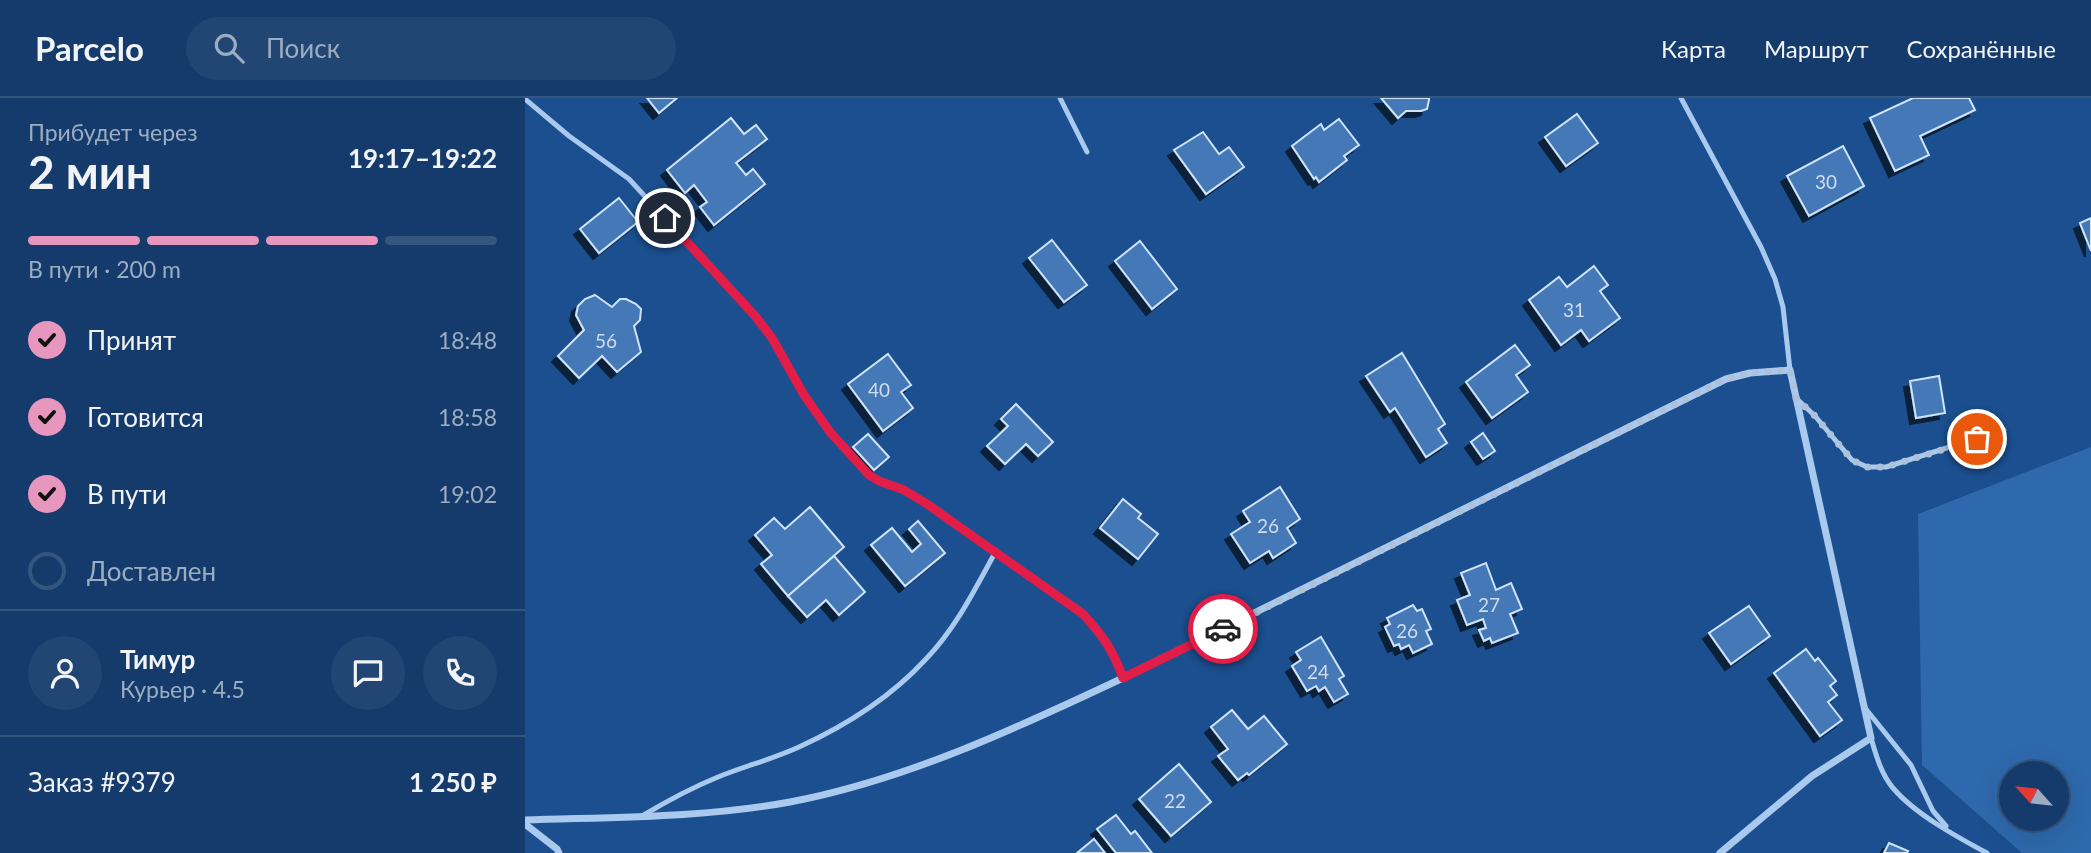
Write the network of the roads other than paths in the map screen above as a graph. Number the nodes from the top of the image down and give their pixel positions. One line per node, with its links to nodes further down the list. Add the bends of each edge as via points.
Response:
1 (1060, 98): 4 (lane)
2 (1681, 98): 5 (lane, via 1775,279)
3 (525, 99): 8 (lane, via 629,179 747,307 772,338 830,432 869,475 904,490)
4 (1087, 152)
5 (1790, 370): 6 (street); 9 (street, via 1726,379)
6 (1796, 398): 7 (lane, via 1852,460 1867,467 1886,467); 10 (street)
7 (2004, 430)
8 (996, 551): 9 (lane, via 1083,614 1114,652); 12 (lane, via 950,630 886,696 798,748 688,790)
9 (1123, 678): 12 (street, via 940,758 859,786 726,811)
10 (1865, 708): 11 (street); 14 (lane, via 1911,765 1933,811)
11 (1871, 738): 14 (lane, via 1892,787); 16 (street, via 1812,776)
12 (642, 816): 13 (street)
13 (525, 822): 15 (street)
14 (1949, 831): 17 (lane)
15 (559, 853)
16 (1720, 853)
17 (1987, 853)

